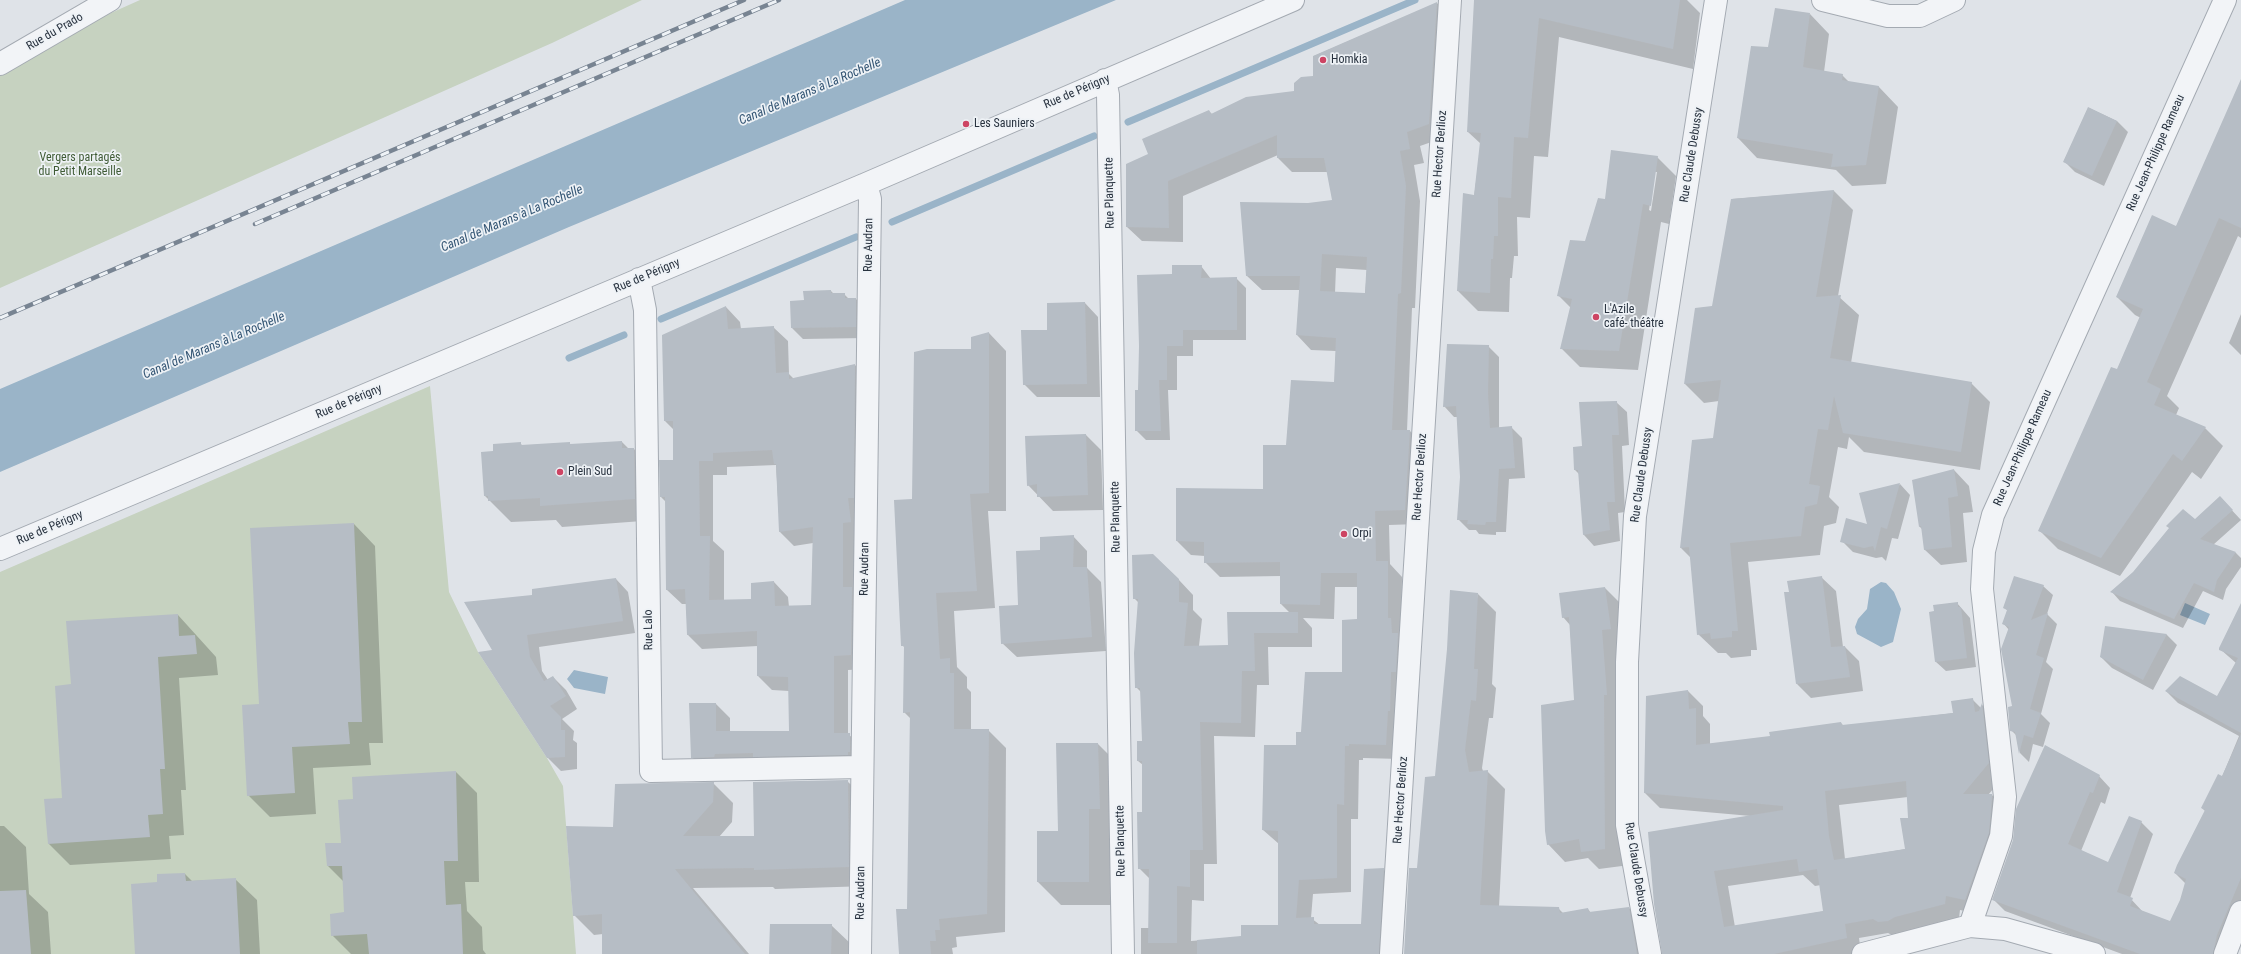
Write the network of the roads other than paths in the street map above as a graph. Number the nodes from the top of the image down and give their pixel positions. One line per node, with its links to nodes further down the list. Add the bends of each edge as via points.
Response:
1 (110, 0): 8 (street, Rue du Prado)
2 (1293, 0): 9 (street, Rue de Périgny)
3 (1450, 0): 18 (street, Rue Hector Berlioz)
4 (1716, 0): 19 (street, Rue Claude Debussy, via 1635,516 1627,662 1627,825)
5 (1823, 0): 6 (street, via 1888,16 1920,16)
6 (1954, 0)
7 (2225, 0): 15 (street, Rue Jean-Philippe Rameau, via 1993,515 1984,551 1982,589 2005,797 2001,836)
8 (0, 64)
9 (1105, 80): 10 (street, Rue de Périgny); 17 (street, Rue Planquette, via 1108,95)
10 (866, 184): 11 (street, Rue de Périgny); 13 (street, Rue Audran, via 870,199)
11 (639, 279): 12 (street, Rue de Périgny); 13 (street, Rue Lalo, via 645,310 651,771)
12 (0, 549)
13 (862, 767): 16 (street, Rue Audran)
14 (2241, 912): 22 (street)
15 (1970, 926): 20 (street); 21 (street, via 2005,929)
16 (860, 954)
17 (1123, 954)
18 (1391, 954)
19 (1650, 954)
20 (1863, 954)
21 (2094, 954)
22 (2225, 954)

